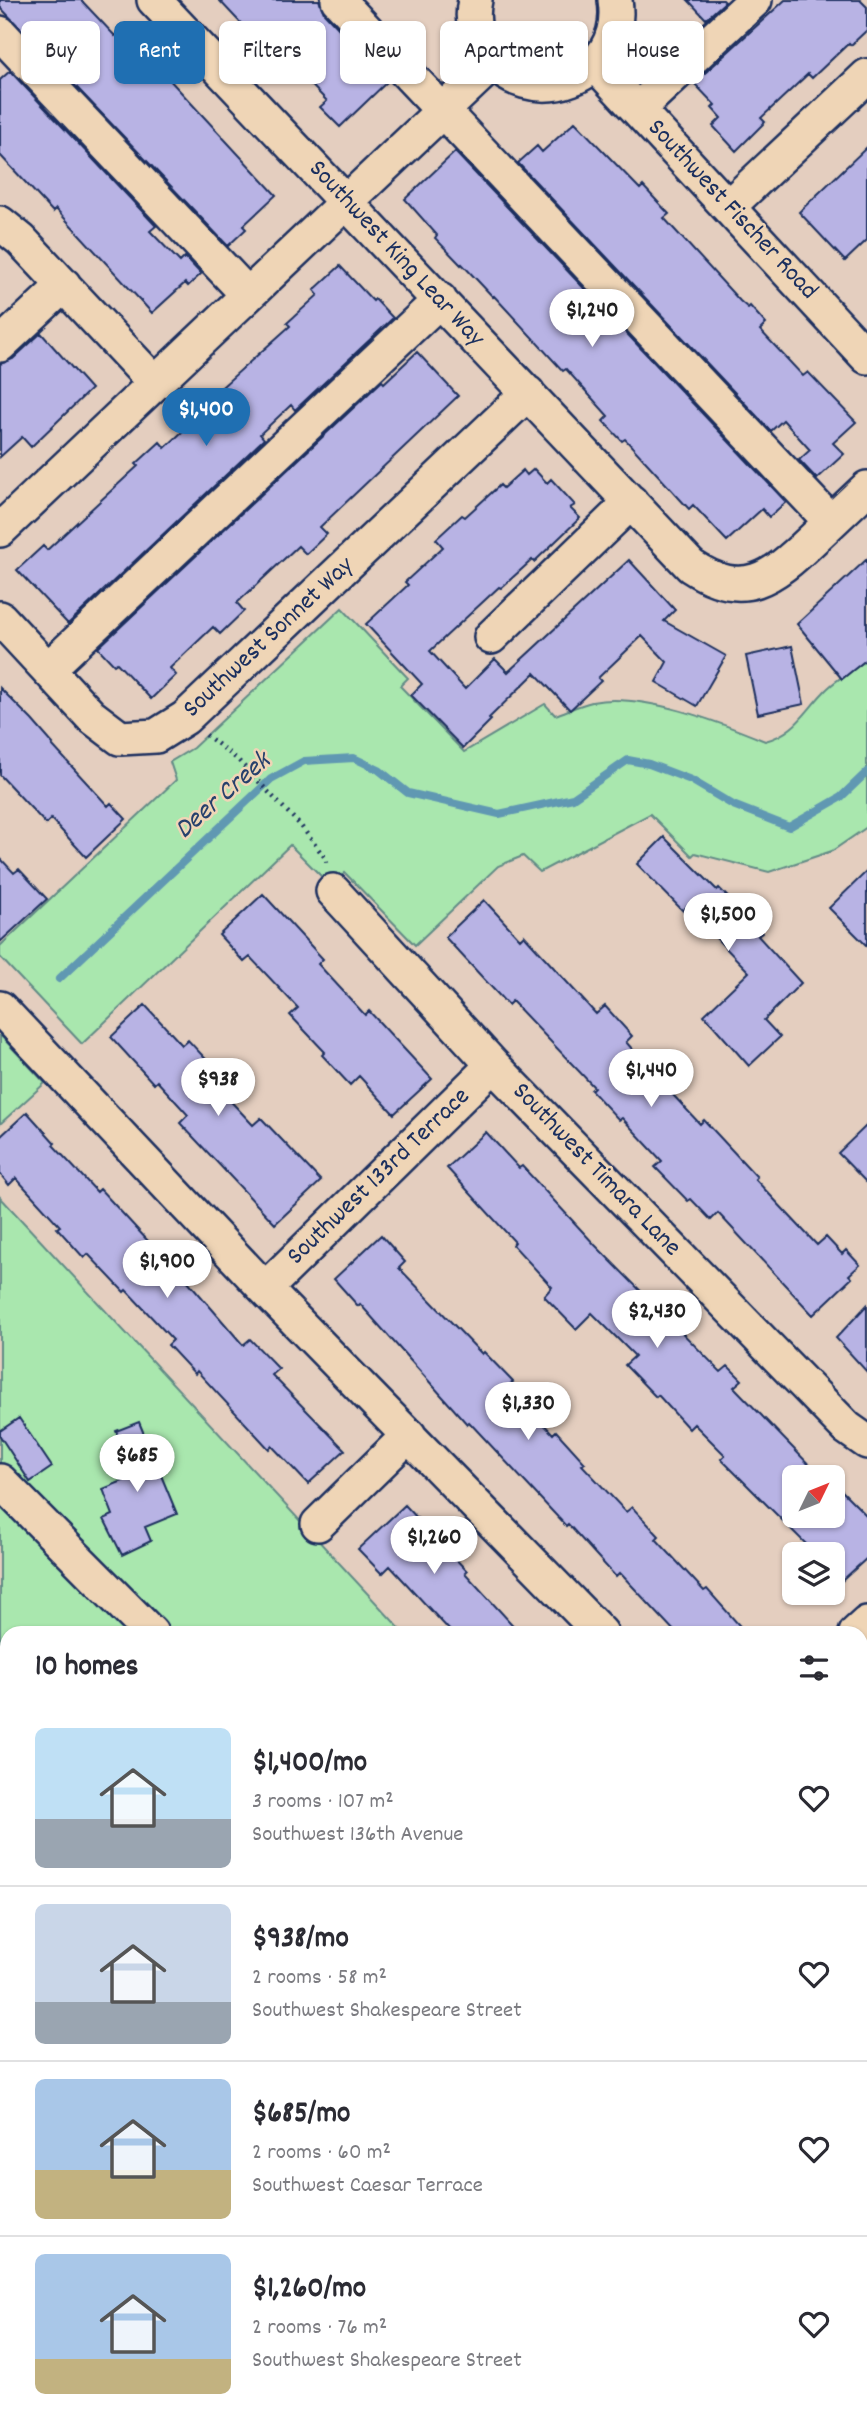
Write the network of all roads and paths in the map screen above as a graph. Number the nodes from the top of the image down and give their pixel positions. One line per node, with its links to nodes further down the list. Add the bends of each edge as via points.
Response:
1 (154, 0): 14 (street, Southwest King Lear Way)
2 (338, 0): 13 (street)
3 (475, 0): 6 (street)
4 (615, 0): 8 (street, via 617,16 610,44)
5 (755, 0): 12 (street)
6 (473, 21)
7 (0, 33): 18 (street)
8 (596, 65): 9 (street); 12 (street, Southwest Fischer Road)
9 (588, 70)
10 (867, 76): 15 (street)
11 (471, 84): 13 (street)
12 (638, 109): 15 (street, Southwest Fischer Road)
13 (443, 111): 14 (street); 26 (street)
14 (347, 201): 18 (street); 19 (street, Southwest King Lear Way)
15 (729, 206): 21 (street, Southwest Fischer Road)
16 (0, 223): 17 (street)
17 (64, 285): 20 (street); 22 (street)
18 (248, 295): 22 (street)
19 (440, 299): 23 (street, Southwest King Lear Way); 30 (street)
20 (0, 345)
21 (867, 357)
22 (155, 383): 27 (street)
23 (528, 393): 25 (street, Southwest King Lear Way); 31 (street, Southwest Sonnet Way)
24 (867, 488): 26 (street, Southwest King Lear Way)
25 (631, 502): 26 (street, Southwest King Lear Way, via 691,566 711,580 734,584 755,582 782,568); 29 (street)
26 (831, 522)
27 (0, 530)
28 (0, 618): 30 (street, Southwest Sonnet Way)
29 (491, 637)
30 (47, 669): 31 (street, Southwest Sonnet Way, via 91,716 120,737 156,736)
31 (186, 718): 32 (path, via 237,759 301,826 326,859)
32 (333, 891): 34 (street, Southwest Timara Lane)
33 (0, 1008): 35 (street)
34 (493, 1065): 35 (street, Southwest 133rd Terrace); 37 (street, Southwest Timara Lane, via 847,1427)
35 (265, 1289): 36 (street)
36 (409, 1435): 39 (street); 41 (street)
37 (867, 1442)
38 (0, 1481): 40 (street)
39 (318, 1524)
40 (144, 1626)
41 (594, 1626)

